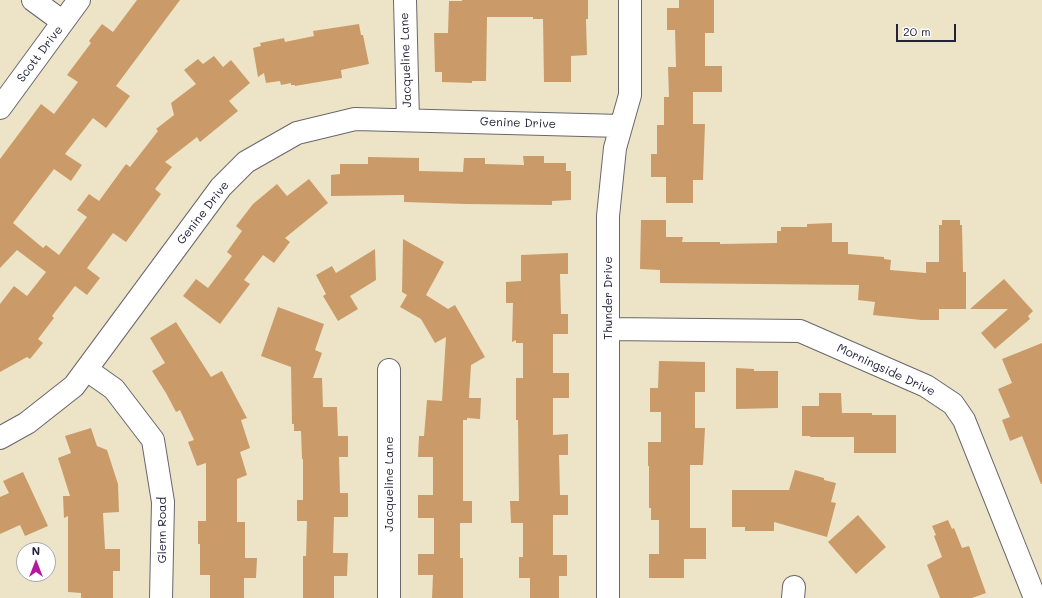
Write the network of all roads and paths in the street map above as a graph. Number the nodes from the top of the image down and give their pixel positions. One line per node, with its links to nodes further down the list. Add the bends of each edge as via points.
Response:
1 (33, 0): 5 (street)
2 (79, 0): 5 (street, Scott Drive)
3 (405, 0): 7 (street, Jacqueline Lane)
4 (630, 0): 8 (street, Thunder Drive, via 630,95)
5 (63, 22): 6 (street, Scott Drive)
6 (0, 108)
7 (408, 120): 8 (street, Genine Drive); 10 (street, Genine Drive, via 355,119 297,133 246,162 221,187)
8 (621, 126): 9 (street, Thunder Drive, via 615,148 608,216)
9 (608, 329): 15 (street, Thunder Drive); 16 (street, Morningside Drive, via 800,332 926,386 953,404 964,420)
10 (87, 370): 12 (street, Genine Drive, via 74,386 27,423); 13 (street, Glenn Road, via 114,389 153,440 163,502)
11 (389, 370): 14 (street, Jacqueline Lane)
12 (0, 438)
13 (161, 598)
14 (389, 598)
15 (608, 598)
16 (1035, 598)

